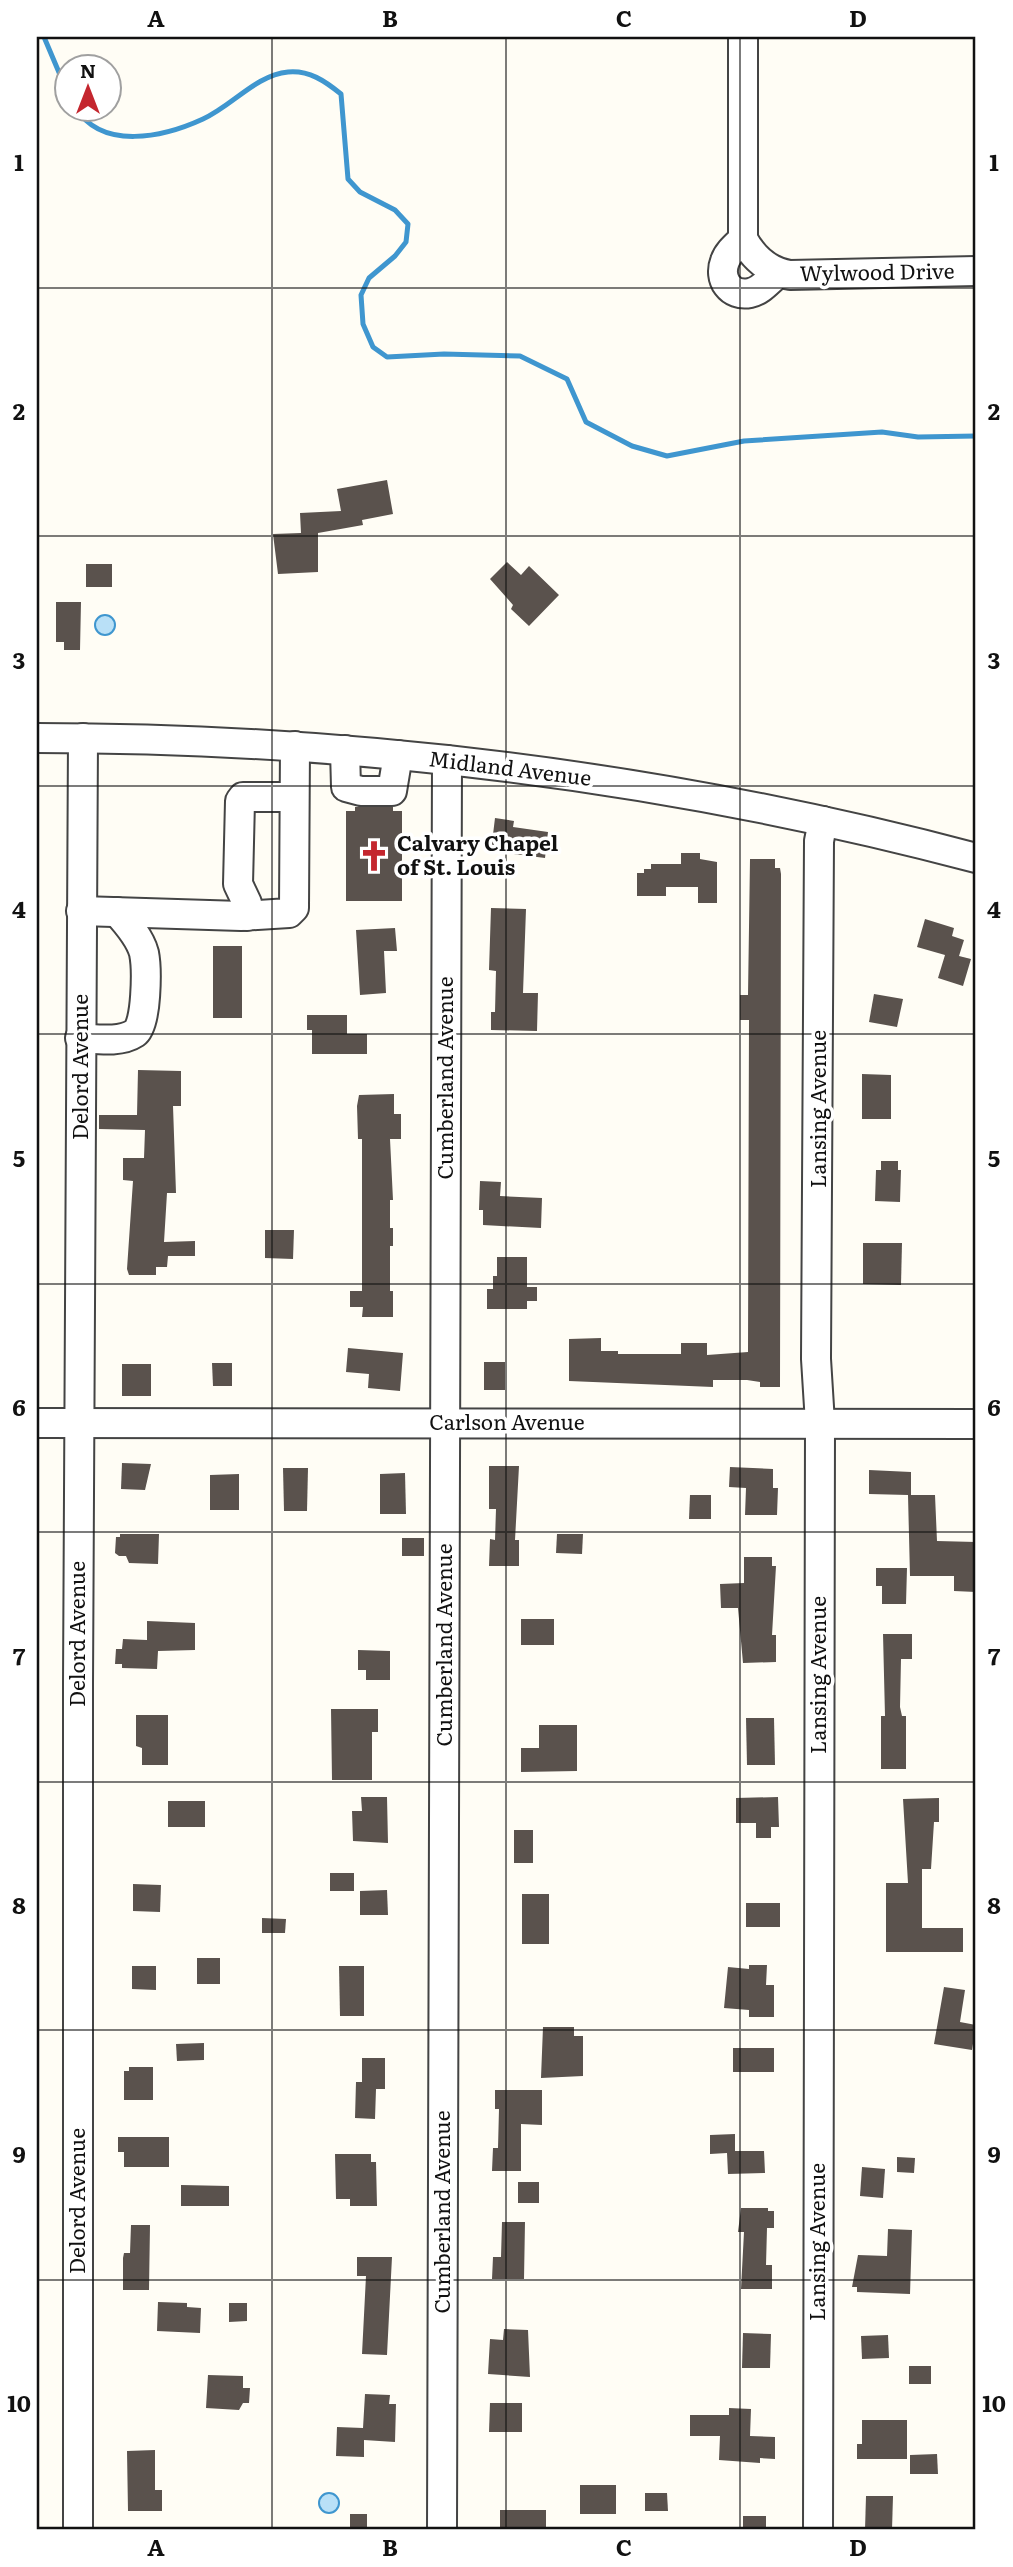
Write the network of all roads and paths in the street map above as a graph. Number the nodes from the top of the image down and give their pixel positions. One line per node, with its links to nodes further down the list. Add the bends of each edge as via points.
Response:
1 (743, 37): 2 (street)
2 (743, 239): 3 (street); 3 (street, Wylwood Drive, via 724,261 727,287 738,294 759,290)
3 (774, 271): 4 (street, Wylwood Drive)
4 (976, 271)
5 (37, 738): 6 (street, Midland Avenue)
6 (83, 738): 7 (street, Midland Avenue); 14 (street, Delord Avenue)
7 (295, 746): 8 (street, Midland Avenue); 11 (street)
8 (345, 750): 9 (street, Midland Avenue); 9 (street, via 346,787 361,791 392,791)
9 (398, 755): 10 (street, Midland Avenue)
10 (447, 760): 12 (street, Midland Avenue, via 660,790); 20 (street, Cumberland Avenue)
11 (294, 797): 16 (street, via 294,908 276,916); 16 (street, via 243,797 240,801 237,884 247,903)
12 (823, 821): 13 (street, Midland Avenue); 21 (street, Lansing Avenue, via 819,841 816,1350)
13 (976, 858)
14 (81, 911): 15 (street); 17 (street, Delord Avenue)
15 (117, 912): 16 (street); 17 (street, via 145,955 144,1019 127,1037)
16 (247, 916)
17 (80, 1038): 19 (street, Delord Avenue)
18 (37, 1423): 19 (street, Carlson Avenue)
19 (79, 1423): 20 (street, Carlson Avenue); 23 (street, Delord Avenue)
20 (447, 1423): 21 (street, Carlson Avenue); 24 (street, Cumberland Avenue)
21 (820, 1423): 22 (street, Carlson Avenue); 25 (street, Lansing Avenue)
22 (976, 1424)
23 (78, 2530)
24 (442, 2530)
25 (818, 2530)

